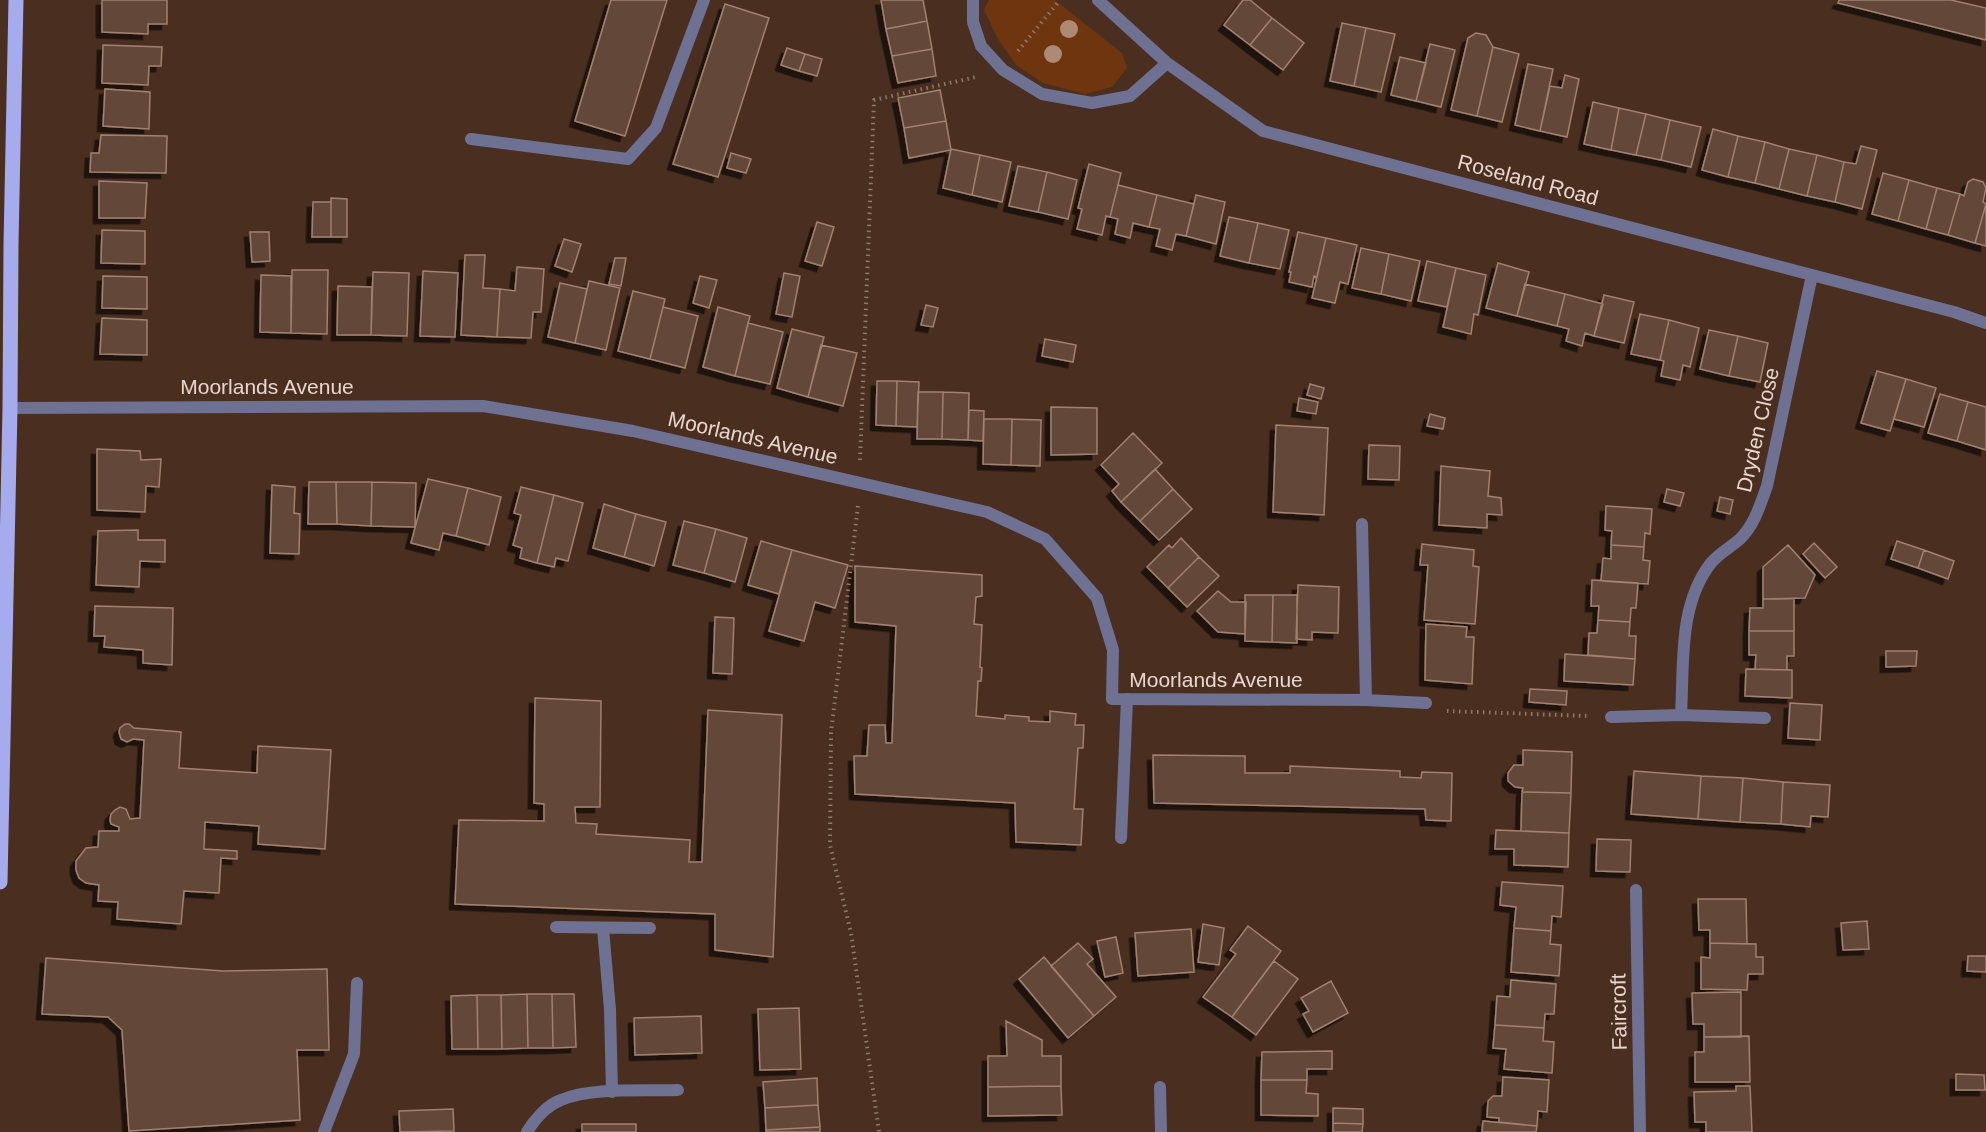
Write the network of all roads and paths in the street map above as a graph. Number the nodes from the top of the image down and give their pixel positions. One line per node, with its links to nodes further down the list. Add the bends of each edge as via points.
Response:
1 (16, 0): 11 (main road)
2 (704, 0): 8 (street, via 656,128 628,159)
3 (973, 0): 7 (street, via 973,22 981,46)
4 (1060, 0): 7 (path)
5 (1098, 0): 6 (street, Roseland Road)
6 (1167, 63): 7 (street, via 1130,96 1092,103 1042,94); 9 (street, Roseland Road, via 1263,131)
7 (1003, 70): 12 (path, via 874,100)
8 (471, 139)
9 (1812, 274): 10 (street, Roseland Road); 18 (street, Dryden Close, via 1767,486 1756,519 1712,562 1688,611)
10 (1986, 323)
11 (10, 408): 12 (street, Moorlands Avenue, via 483,406 633,431); 14 (main road)
12 (859, 482): 15 (street, Moorlands Avenue, via 987,512 1045,539 1097,598 1113,650 1112,699); 34 (path, via 831,733 830,845 850,933)
13 (1362, 524): 16 (street)
14 (3, 566): 21 (main road)
15 (1127, 699): 16 (street, Moorlands Avenue); 22 (street)
16 (1366, 700): 17 (street, Moorlands Avenue)
17 (1426, 703): 19 (path, via 1427,711)
18 (1681, 715): 19 (street); 20 (street)
19 (1611, 717)
20 (1765, 718)
21 (2, 755): 23 (main road)
22 (1121, 838)
23 (0, 882)
24 (1636, 890): 36 (street, Faircroft)
25 (556, 927): 26 (street)
26 (603, 928): 27 (street); 31 (street)
27 (650, 928)
28 (357, 983): 32 (street, via 354,1054)
29 (1160, 1087): 35 (street)
30 (678, 1090): 31 (street)
31 (612, 1092): 33 (street, via 559,1100)
32 (324, 1132)
33 (527, 1132)
34 (879, 1132)
35 (1161, 1132)
36 (1640, 1132)

